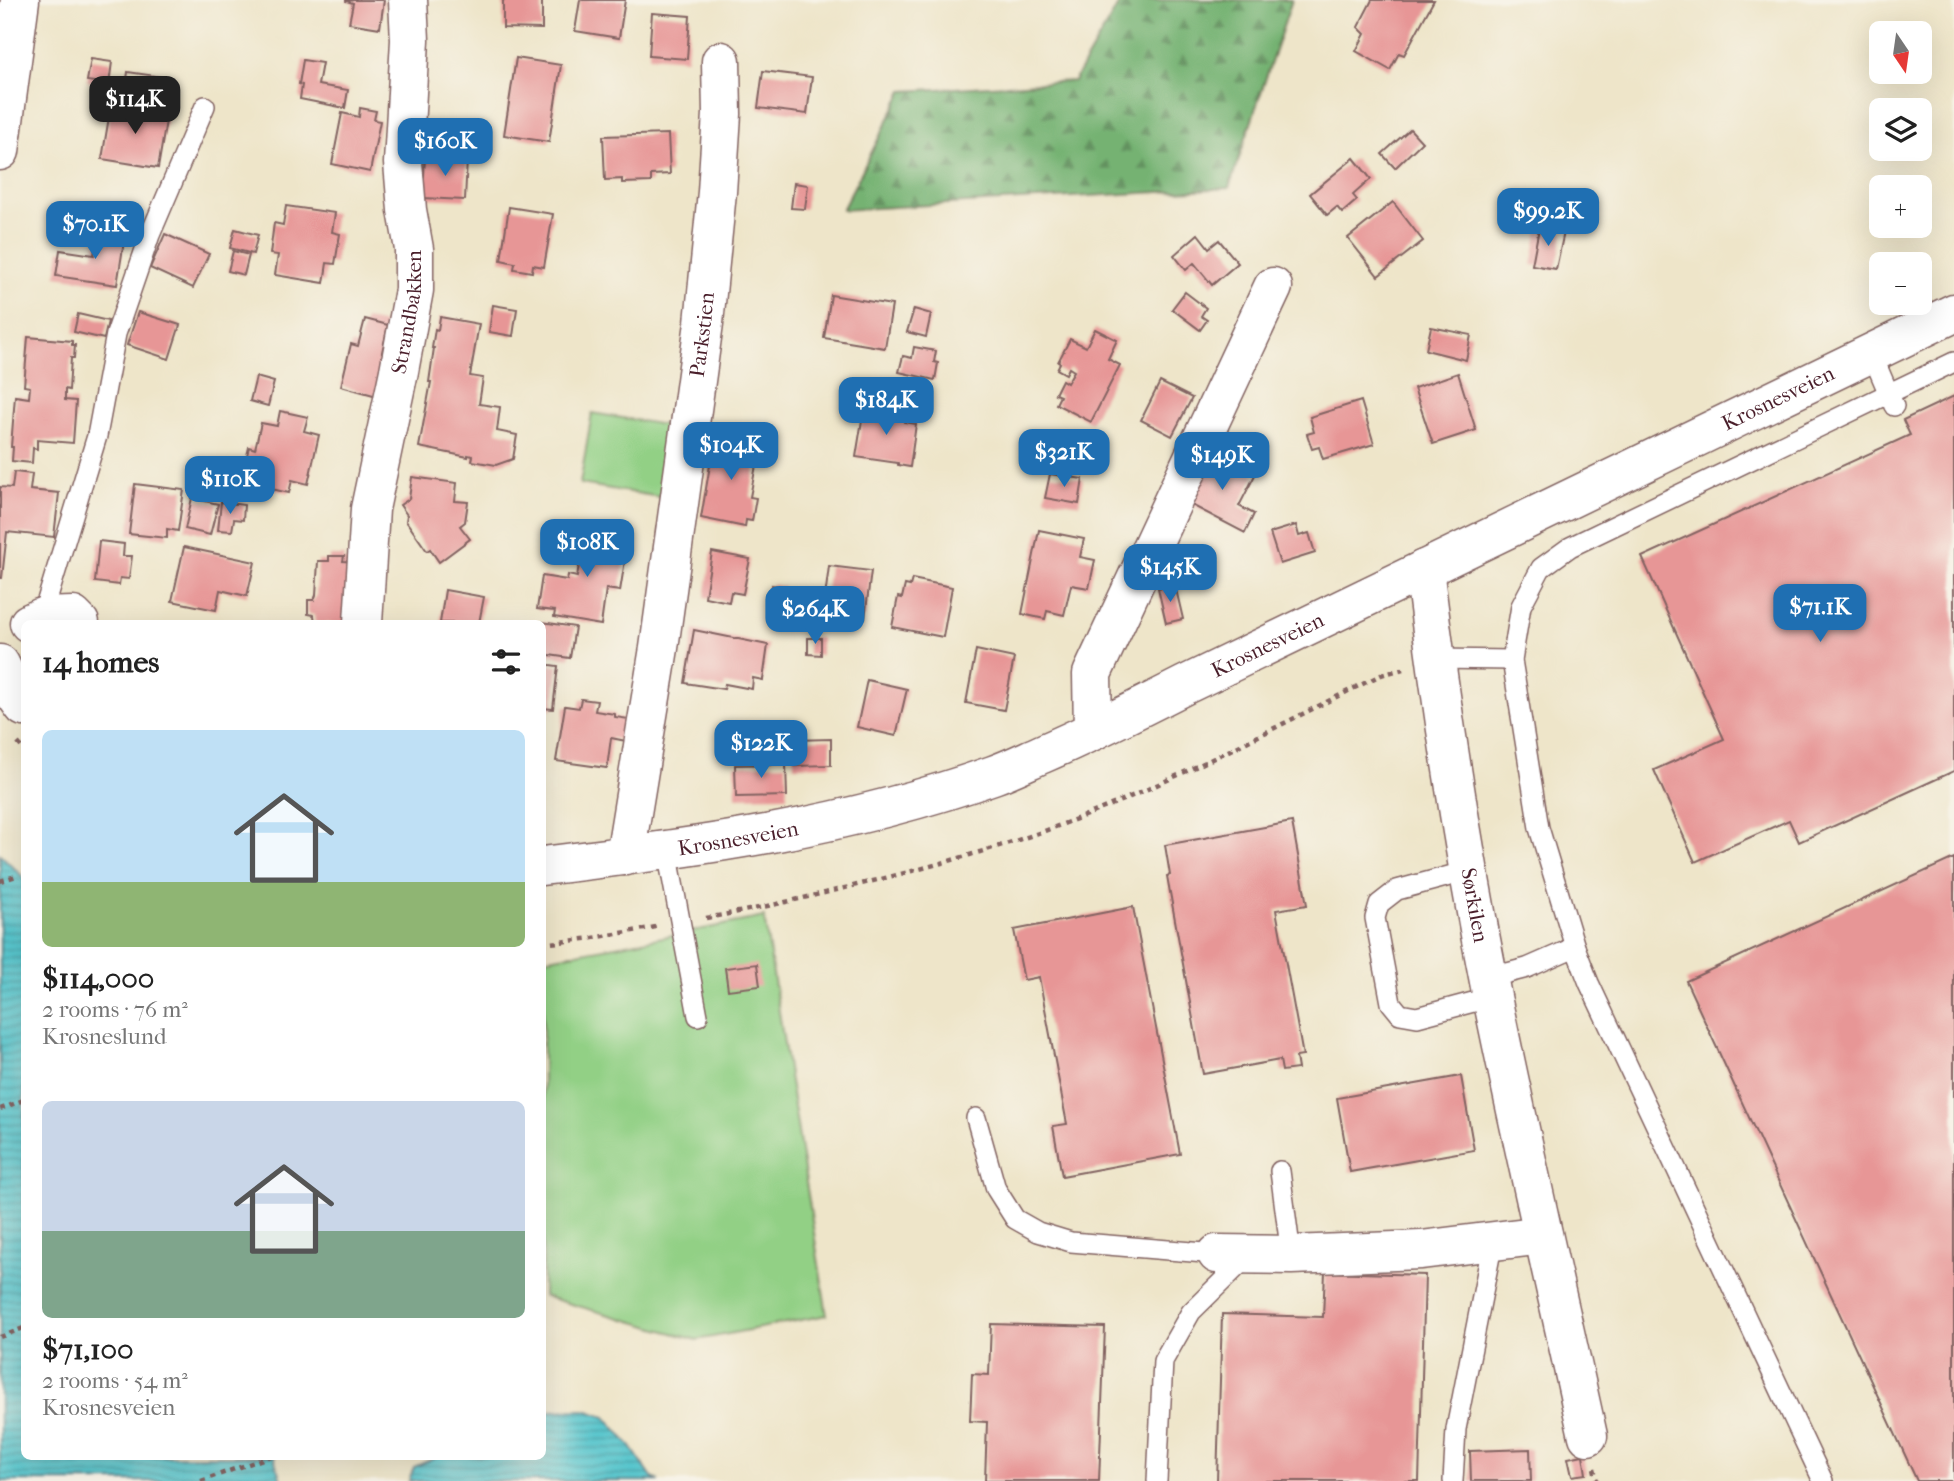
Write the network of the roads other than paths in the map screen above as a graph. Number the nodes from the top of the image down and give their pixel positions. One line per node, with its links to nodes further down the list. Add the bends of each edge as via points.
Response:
1 (20, 0): 5 (street)
2 (408, 0): 15 (street, Strandbakken, via 403,163 414,249 414,290 370,509)
3 (721, 61): 24 (street, Parkstien, via 717,192 704,323)
4 (205, 106): 12 (lane, via 150,235 116,334 97,436)
5 (0, 151)
6 (1273, 287): 22 (street, via 1091,674)
7 (1954, 313): 8 (street, Krosnesveien)
8 (1871, 352): 10 (lane); 11 (street, Krosnesveien)
9 (1954, 362): 10 (lane)
10 (1891, 399): 19 (lane, via 1570,547 1541,568 1521,606)
11 (1424, 569): 18 (street, Sørkilen); 22 (street, Krosnesveien)
12 (33, 620)
13 (46, 620): 14 (street, via 74,616)
14 (77, 620)
15 (363, 620)
16 (21, 627): 17 (street)
17 (0, 646)
18 (1435, 659): 19 (lane); 26 (street, Sørkilen)
19 (1512, 660): 27 (lane, via 1539,828)
20 (0, 664): 21 (street)
21 (21, 703)
22 (1093, 732): 23 (street, Krosnesveien, via 995,774 893,807 790,831)
23 (667, 850): 24 (street, Krosnesveien); 29 (lane)
24 (625, 856): 25 (street, Krosnesveien)
25 (546, 866)
26 (1468, 871): 28 (street, Sørkilen); 28 (lane, via 1397,890 1379,904 1375,918 1391,1003 1400,1014 1417,1017)
27 (1575, 947): 28 (lane); 39 (lane)
28 (1490, 988): 32 (street, Sørkilen)
29 (698, 1016)
30 (976, 1118): 34 (lane, via 996,1189 1015,1219 1038,1232 1071,1242)
31 (1280, 1171): 35 (lane)
32 (1543, 1235): 33 (street); 36 (street, Sørkilen)
33 (1493, 1241): 35 (street, via 1421,1250); 38 (lane, via 1456,1429)
34 (1233, 1254): 35 (street); 37 (lane, via 1163,1361)
35 (1291, 1255)
36 (1588, 1436)
37 (1157, 1481)
38 (1453, 1481)
39 (1823, 1481)

